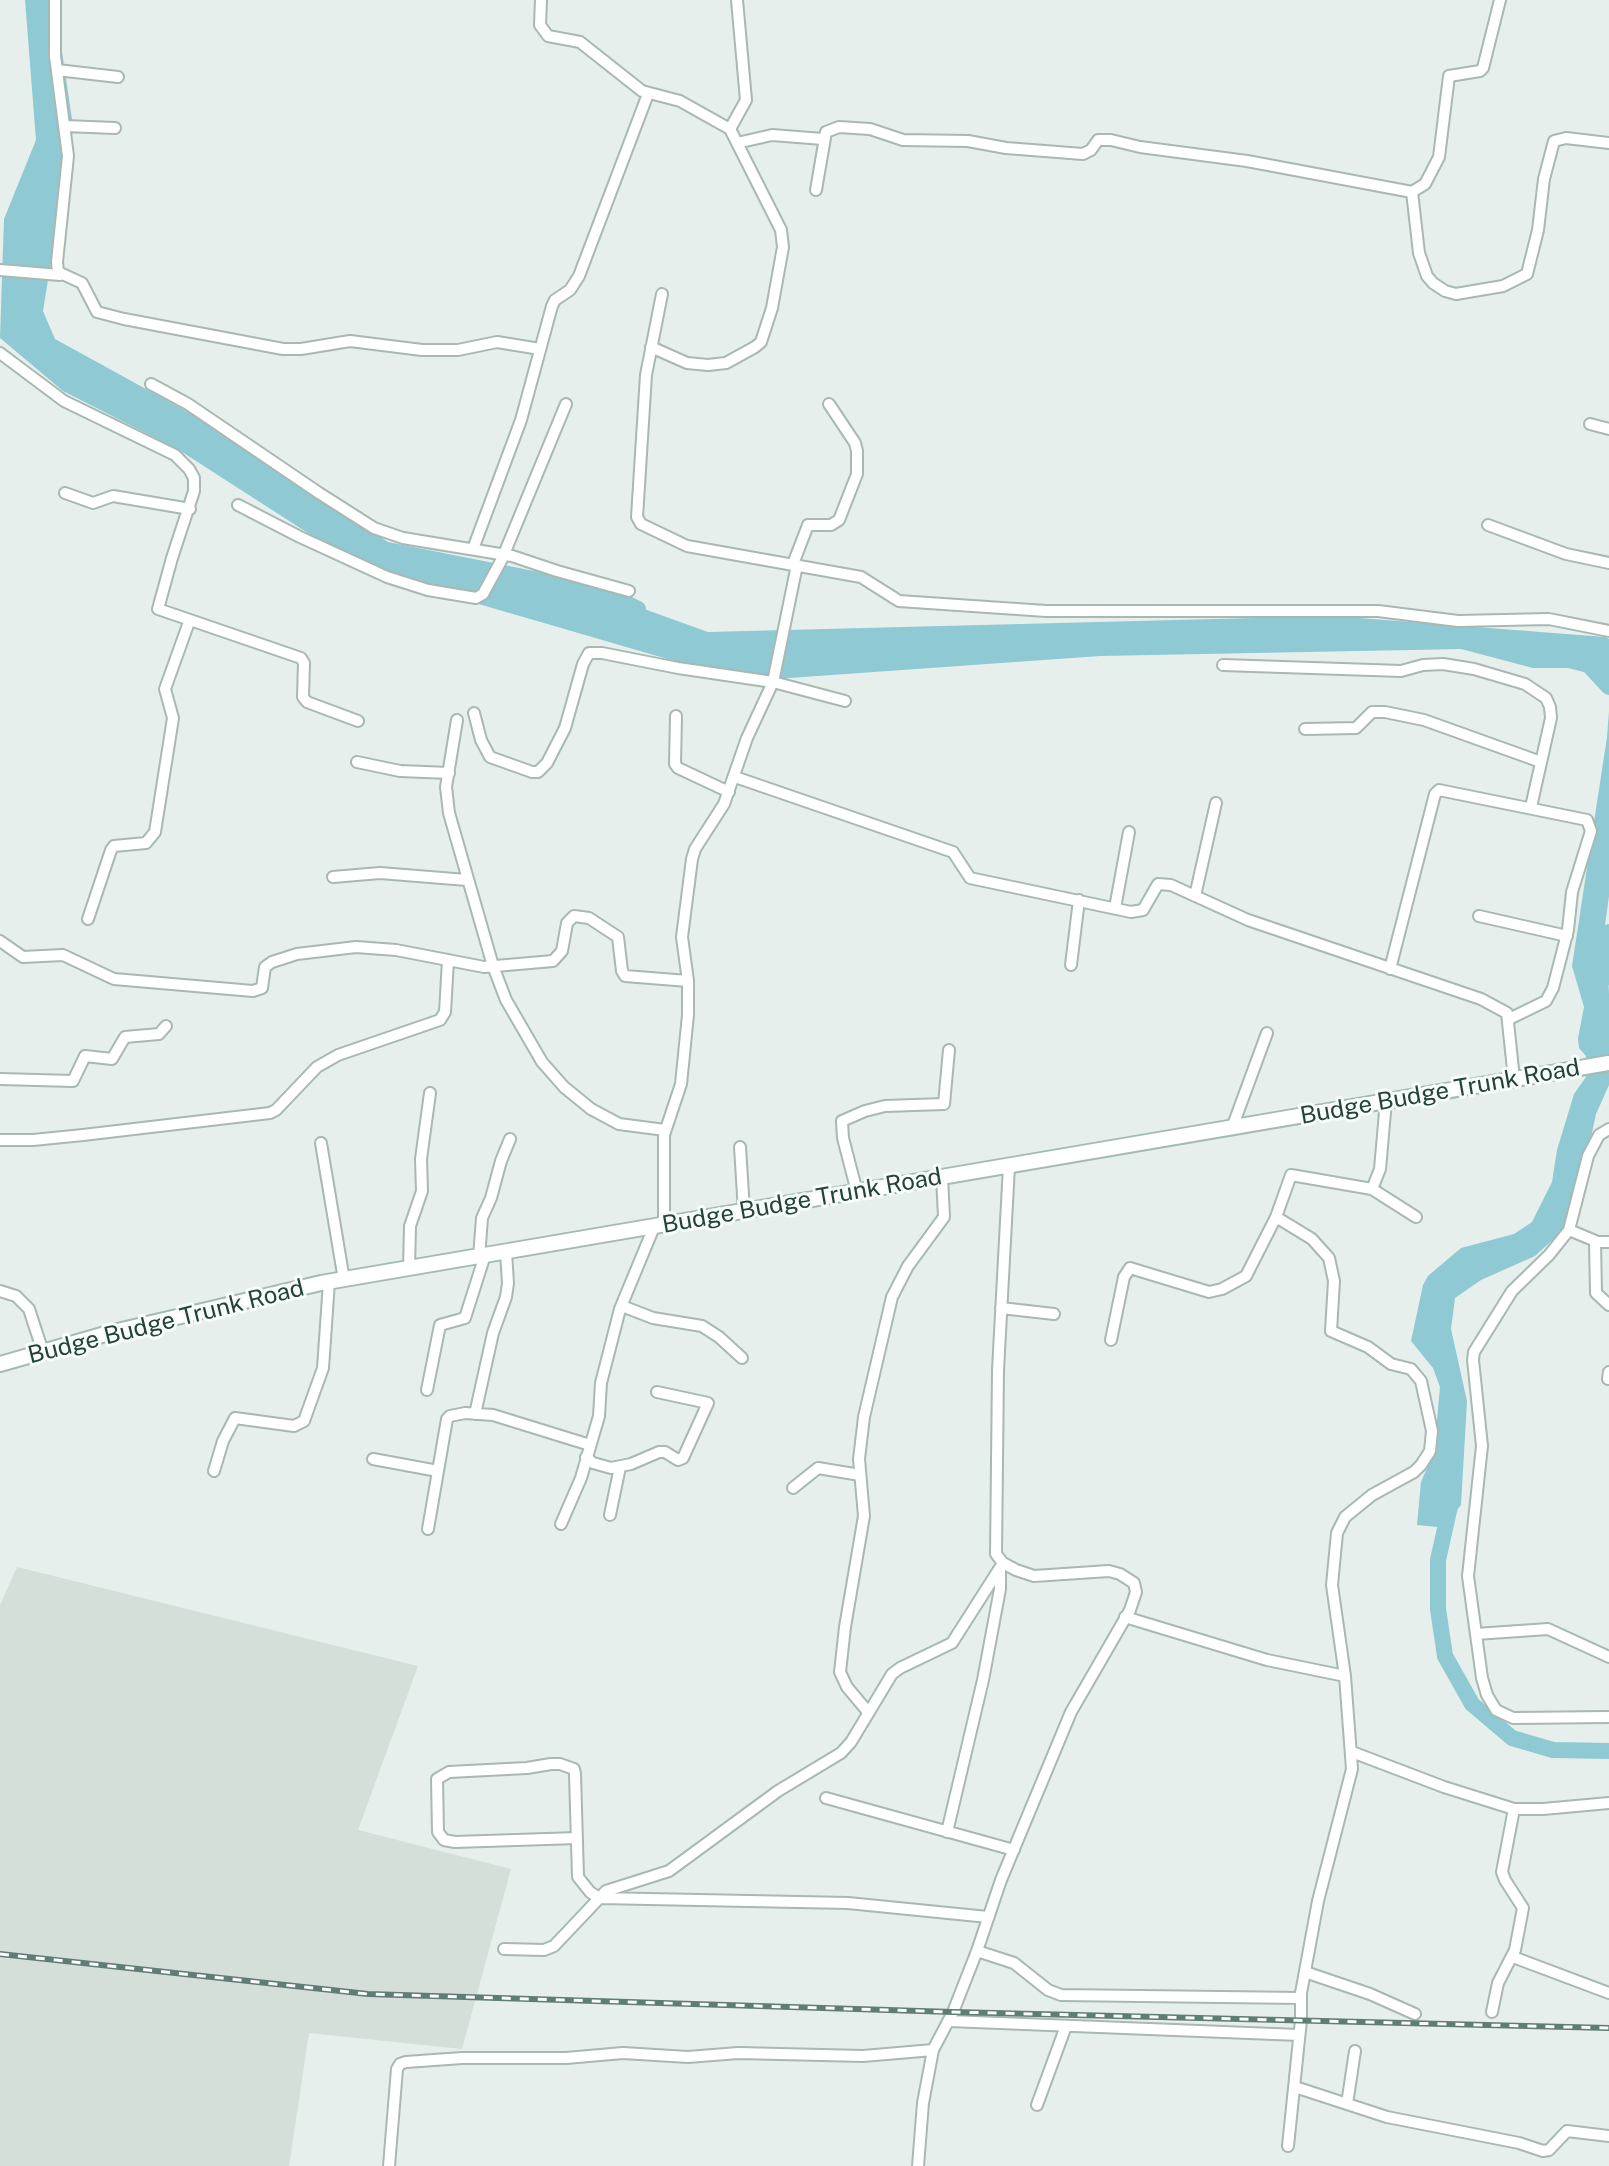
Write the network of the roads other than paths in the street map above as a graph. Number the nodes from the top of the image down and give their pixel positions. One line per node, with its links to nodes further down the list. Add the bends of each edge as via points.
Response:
1 (55, 0): 5 (street)
2 (541, 0): 7 (street, via 542,31 554,39 580,42)
3 (737, 0): 10 (street, via 746,100)
4 (1500, 0): 15 (street, via 1483,68 1449,76 1439,157 1425,184)
5 (57, 70): 6 (street); 8 (street)
6 (118, 77)
7 (648, 94): 10 (street, via 680,101); 20 (street, via 579,276 555,300)
8 (65, 126): 9 (street); 17 (street)
9 (115, 128)
10 (730, 129): 12 (street)
11 (823, 139): 12 (street, via 772,135); 14 (street); 15 (street, via 832,128 854,128 903,140 968,141 1083,154 1098,140 1111,140)
12 (737, 143): 19 (street, via 783,240 766,334 755,347 719,365 687,363)
13 (1609, 143): 15 (street, via 1554,141 1529,266 1522,278 1503,286 1456,294 1433,283 1419,253)
14 (816, 190)
15 (1412, 192)
16 (1, 270): 17 (street)
17 (60, 275): 20 (street, via 82,283 102,315 283,349 350,341 403,350 458,350 497,342)
18 (662, 294): 19 (street)
19 (651, 347): 34 (street, via 639,521 687,546)
20 (540, 349): 31 (street, via 521,420)
21 (0, 353): 29 (street, via 64,401 183,461 195,483)
22 (151, 384): 31 (street, via 374,528)
23 (566, 404): 32 (street)
24 (829, 404): 34 (street, via 855,443 857,474 839,520 808,525)
25 (1590, 424): 26 (street)
26 (1609, 429)
27 (65, 493): 29 (street, via 93,503 113,496)
28 (238, 505): 32 (street, via 387,577 467,598 483,594)
29 (190, 509): 36 (street, via 158,606)
30 (1488, 525): 33 (street, via 1566,554)
31 (473, 549): 32 (street)
32 (503, 557): 35 (street)
33 (1609, 563)
34 (795, 565): 37 (street, via 861,577 899,601 1000,610 1367,610 1458,621 1549,619); 39 (street)
35 (629, 591)
36 (189, 622): 44 (street, via 301,658 307,702); 60 (street, via 165,689 173,718 155,832 146,843 114,846)
37 (1609, 631)
38 (1223, 665): 47 (street, via 1401,671 1443,664 1525,684 1550,707)
39 (773, 679): 40 (street); 41 (street, via 589,653 565,728 538,772 490,757); 49 (street)
40 (845, 701)
41 (474, 713)
42 (676, 716): 50 (street, via 675,764)
43 (457, 720): 48 (street)
44 (358, 721)
45 (1305, 729): 47 (street, via 1356,728 1372,712 1385,712 1424,720)
46 (357, 762): 48 (street)
47 (1541, 762): 52 (street)
48 (449, 773): 55 (street, via 449,813)
49 (735, 777): 50 (street); 57 (street, via 953,852 970,878)
50 (729, 792): 67 (street, via 692,859 682,937)
51 (1216, 803): 56 (street)
52 (1531, 807): 61 (street, via 1580,817 1591,825 1572,892); 66 (street, via 1446,790 1435,794)
53 (1129, 832): 58 (street)
54 (333, 877): 55 (street, via 380,873)
55 (467, 880): 65 (street)
56 (1195, 896): 58 (street, via 1158,884 1143,910); 66 (street)
57 (1079, 900): 58 (street); 64 (street)
58 (1115, 908)
59 (1479, 916): 61 (street)
60 (88, 919)
61 (1567, 936): 68 (street, via 1546,1001)
62 (0, 941): 63 (street, via 23,957 63,955 114,979 253,991 262,988 267,965 297,954 356,947)
63 (448, 960): 65 (street); 81 (street, via 440,1020 338,1055 317,1067 270,1113)
64 (1071, 965)
65 (493, 966): 67 (street, via 558,958 567,923 574,916 589,918 618,937 625,976); 79 (street, via 542,1062 564,1087 611,1121)
66 (1390, 969): 68 (street, via 1481,999 1501,1008)
67 (688, 981): 79 (street, via 681,1084)
68 (1509, 1019): 74 (street)
69 (166, 1026): 73 (street, via 159,1034 125,1037 112,1059 85,1056 73,1081)
70 (1267, 1033): 77 (street)
71 (949, 1050): 87 (street, via 944,1104 885,1106 842,1121)
72 (1609, 1063): 74 (main road, Budge Budge Trunk Road)
73 (0, 1079)
74 (1514, 1079): 76 (main road, Budge Budge Trunk Road)
75 (430, 1093): 97 (street, via 422,1191 410,1226)
76 (1386, 1101): 77 (main road, Budge Budge Trunk Road); 86 (street, via 1380,1169)
77 (1232, 1128): 84 (main road, Budge Budge Trunk Road)
78 (1609, 1129): 92 (street, via 1599,1135 1588,1156)
79 (665, 1130): 91 (street)
80 (510, 1139): 96 (street, via 482,1218)
81 (0, 1140)
82 (321, 1143): 98 (street)
83 (740, 1147): 88 (street)
84 (1009, 1166): 85 (main road, Budge Budge Trunk Road); 102 (street)
85 (942, 1177): 87 (main road, Budge Budge Trunk Road); 119 (street, via 944,1217 892,1297 864,1417)
86 (1372, 1189): 89 (street, via 1291,1175); 90 (street)
87 (857, 1192): 88 (main road, Budge Budge Trunk Road)
88 (744, 1211): 91 (main road, Budge Budge Trunk Road)
89 (1276, 1217): 104 (street, via 1246,1276 1222,1289 1209,1292 1135,1268 1126,1270); 128 (street, via 1312,1239 1329,1258 1334,1281 1331,1331 1391,1364 1411,1369 1421,1381 1432,1431 1430,1451 1421,1465 1372,1495 1340,1524 1332,1585)
90 (1416, 1217)
91 (659, 1226): 95 (main road, Budge Budge Trunk Road); 101 (street)
92 (1569, 1230): 93 (street); 126 (street, via 1512,1291 1474,1352 1482,1446 1468,1576)
93 (1595, 1241): 94 (street); 100 (street, via 1596,1293)
94 (1609, 1242)
95 (506, 1252): 96 (main road, Budge Budge Trunk Road); 112 (street, via 506,1297)
96 (482, 1256): 97 (main road, Budge Budge Trunk Road); 110 (street, via 465,1318 440,1325)
97 (409, 1268): 98 (main road, Budge Budge Trunk Road)
98 (337, 1281): 105 (main road, Budge Budge Trunk Road); 117 (street, via 323,1368 304,1421 294,1426 235,1418)
99 (0, 1291): 105 (street, via 16,1296 29,1309)
100 (1609, 1305)
101 (622, 1306): 106 (street, via 702,1326); 113 (street)
102 (1001, 1308): 103 (street); 124 (street, via 996,1547)
103 (1054, 1314)
104 (1111, 1340)
105 (43, 1352): 107 (main road, Budge Budge Trunk Road)
106 (742, 1358)
107 (0, 1364)
108 (1609, 1372): 109 (street)
109 (1608, 1379)
110 (427, 1390)
111 (657, 1392): 116 (street, via 708,1403 686,1456 678,1460 662,1452)
112 (475, 1414): 113 (street); 118 (street, via 447,1419)
113 (590, 1445): 114 (street)
114 (586, 1457): 116 (street, via 602,1466); 122 (street)
115 (373, 1459): 118 (street)
116 (620, 1467): 121 (street)
117 (214, 1471)
118 (438, 1471): 123 (street)
119 (860, 1475): 120 (street, via 818,1468); 129 (street, via 864,1516 840,1672)
120 (793, 1488)
121 (610, 1515)
122 (561, 1524)
123 (428, 1529)
124 (1001, 1565): 125 (street, via 1042,1577 1120,1574 1136,1588); 129 (street, via 952,1643 892,1674); 135 (street, via 983,1680)
125 (1125, 1617): 128 (street, via 1254,1656); 137 (street, via 1071,1712)
126 (1476, 1634): 127 (street, via 1548,1629); 130 (street, via 1487,1695 1503,1716)
127 (1609, 1657)
128 (1345, 1676): 131 (street)
129 (868, 1712): 138 (street, via 841,1753 778,1791 669,1871 615,1887)
130 (1609, 1717)
131 (1352, 1752): 134 (street); 143 (street)
132 (826, 1798): 135 (street)
133 (1609, 1803): 134 (street)
134 (1514, 1809): 142 (street, via 1502,1872 1523,1908)
135 (947, 1832): 137 (street)
136 (577, 1838): 136 (street, via 575,1774 570,1766 449,1772 437,1779 438,1832 444,1840); 138 (street, via 578,1877)
137 (1014, 1850): 139 (street)
138 (599, 1898): 139 (street, via 848,1903); 140 (street, via 554,1946)
139 (988, 1917): 141 (street)
140 (504, 1949)
141 (977, 1951): 145 (street, via 1014,1963 1061,1995); 148 (street)
142 (1513, 1957): 144 (street); 146 (street, via 1498,1983)
143 (1305, 1972): 145 (street); 147 (street)
144 (1609, 1993)
145 (1301, 1998): 150 (street)
146 (1492, 2012)
147 (1415, 2014)
148 (949, 2021): 149 (street); 151 (street)
149 (1066, 2026): 150 (street); 155 (street)
150 (1299, 2035): 153 (street)
151 (933, 2050): 158 (street, via 863,2056 623,2053 406,2062 397,2069); 159 (street)
152 (1355, 2051): 154 (street)
153 (1295, 2087): 154 (street); 157 (street)
154 (1347, 2104): 156 (street, via 1543,2151 1567,2131)
155 (1037, 2105)
156 (1609, 2136)
157 (1288, 2146)
158 (389, 2166)
159 (918, 2166)

